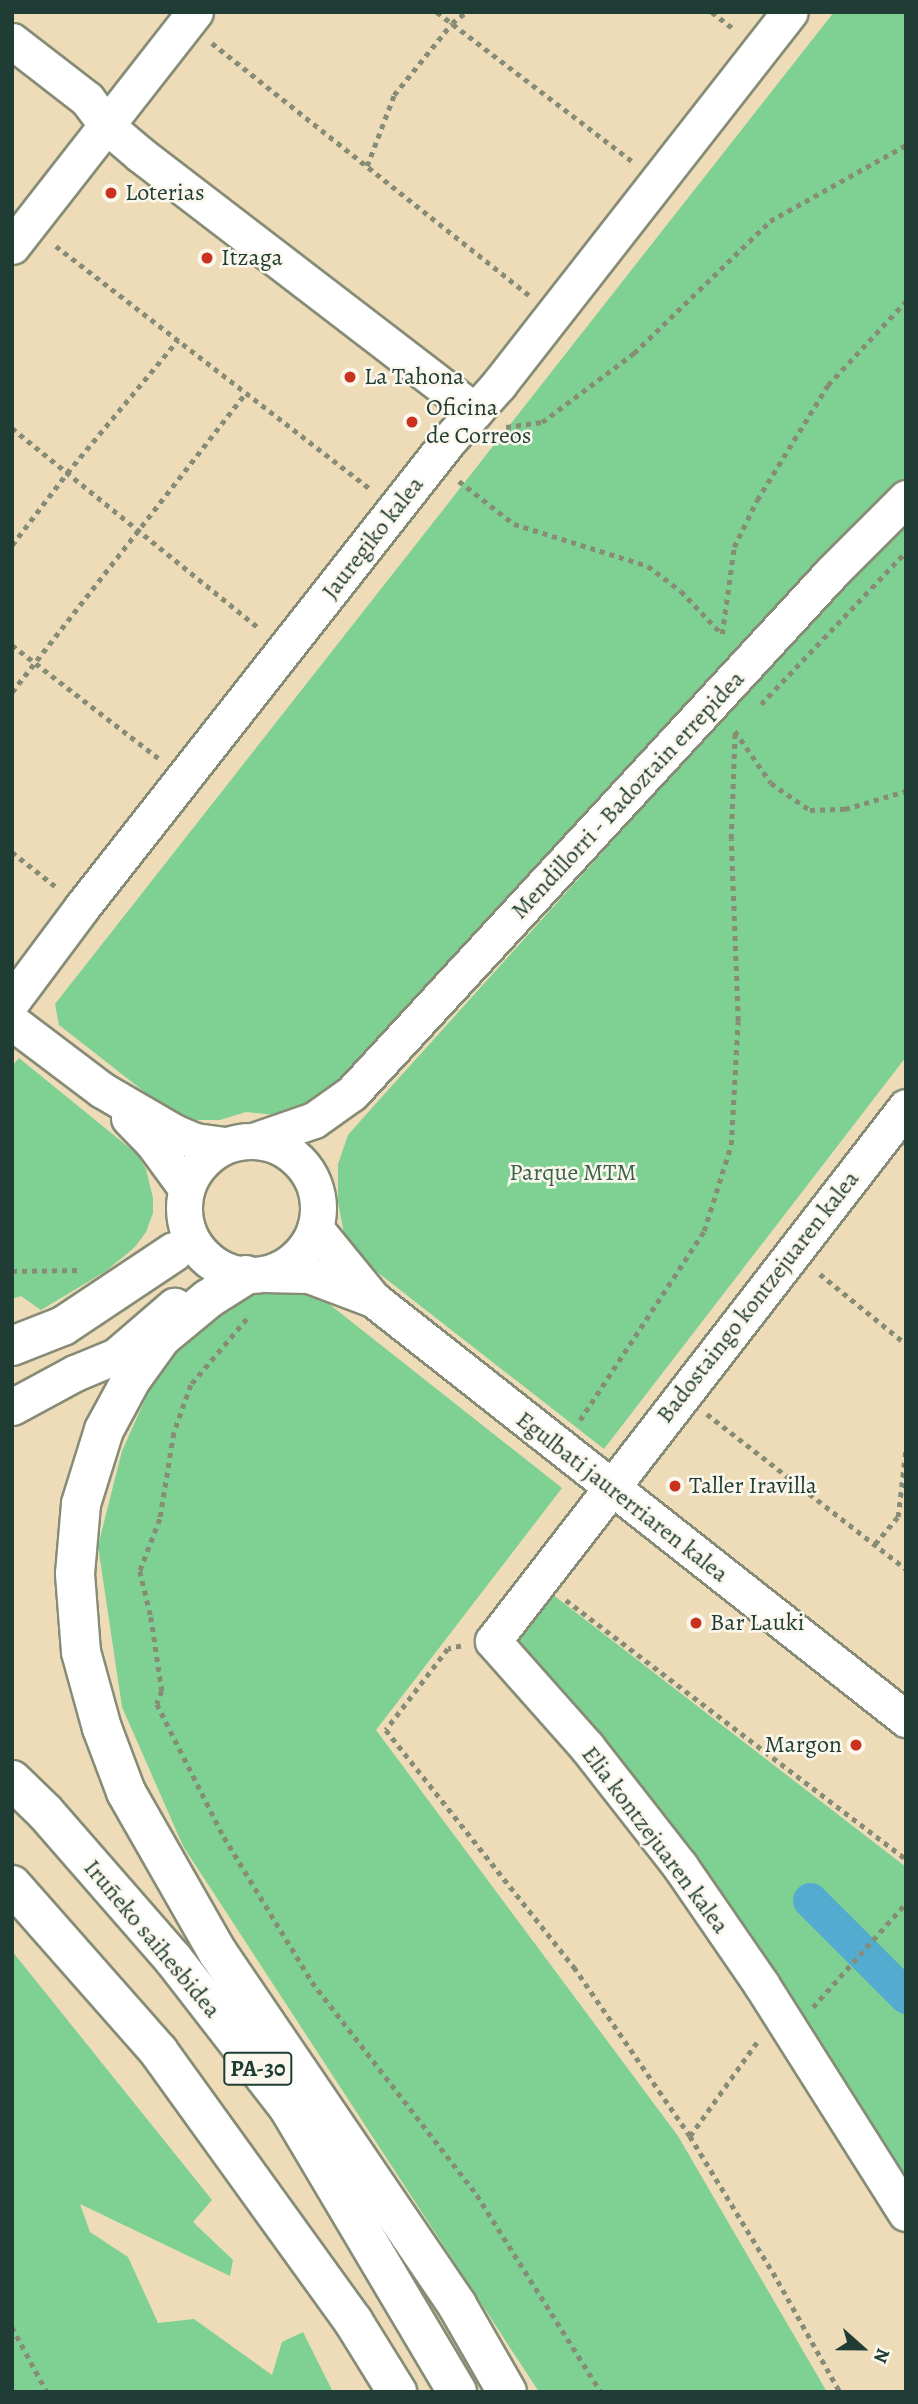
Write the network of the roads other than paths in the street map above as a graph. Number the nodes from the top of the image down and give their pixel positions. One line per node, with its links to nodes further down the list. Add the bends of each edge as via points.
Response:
1 (790, 12): 6 (street, Jauregiko kalea, via 553,315)
2 (190, 17): 4 (street)
3 (12, 41): 4 (street, via 87,99)
4 (108, 127): 5 (street); 6 (street)
5 (21, 236)
6 (488, 420): 8 (street, Jauregiko kalea, via 395,509)
7 (906, 498): 11 (street, Mendillorri - Badoztain errepidea, via 833,571)
8 (12, 1001)
9 (12, 1022): 10 (street)
10 (102, 1090): 13 (street, via 195,1141); 15 (street, via 153,1143)
11 (352, 1093): 13 (street, Mendillorri - Badoztain errepidea, via 314,1120); 14 (street, Mendillorri - Badoztain errepidea)
12 (906, 1107): 23 (street, Badostaingo kontzejuaren kalea)
13 (241, 1142): 14 (street, via 286,1149); 15 (street, via 201,1162)
14 (308, 1171): 16 (street, via 317,1199)
15 (186, 1188): 17 (street)
16 (315, 1228): 18 (street, via 304,1249 286,1265); 19 (street, Egulbati jaurerriaren kalea)
17 (180, 1242): 18 (street); 20 (highway, via 63,1326); 21 (street, via 145,1300)
18 (243, 1272): 19 (street, Egulbati jaurerriaren kalea, via 309,1275); 21 (street, via 116,1356); 30 (highway, via 163,1337 131,1380 104,1430 81,1504 75,1574 81,1652 126,1792 211,1942 457,2305)
19 (373, 1299): 23 (street, Egulbati jaurerriaren kalea)
20 (12, 1346)
21 (75, 1373): 22 (street)
22 (12, 1407)
23 (609, 1488): 24 (street, Egulbati jaurerriaren kalea); 27 (street, Elia kontzejuaren kalea, via 493,1641 587,1747 680,1866)
24 (906, 1719)
25 (12, 1780): 29 (highway, Iruñeko saihesbidea / PA-30, via 174,1960 288,2107)
26 (12, 1885): 28 (highway, PA-30, via 159,2052 353,2321)
27 (906, 2213)
28 (397, 2392)
29 (457, 2392)
30 (507, 2392)

